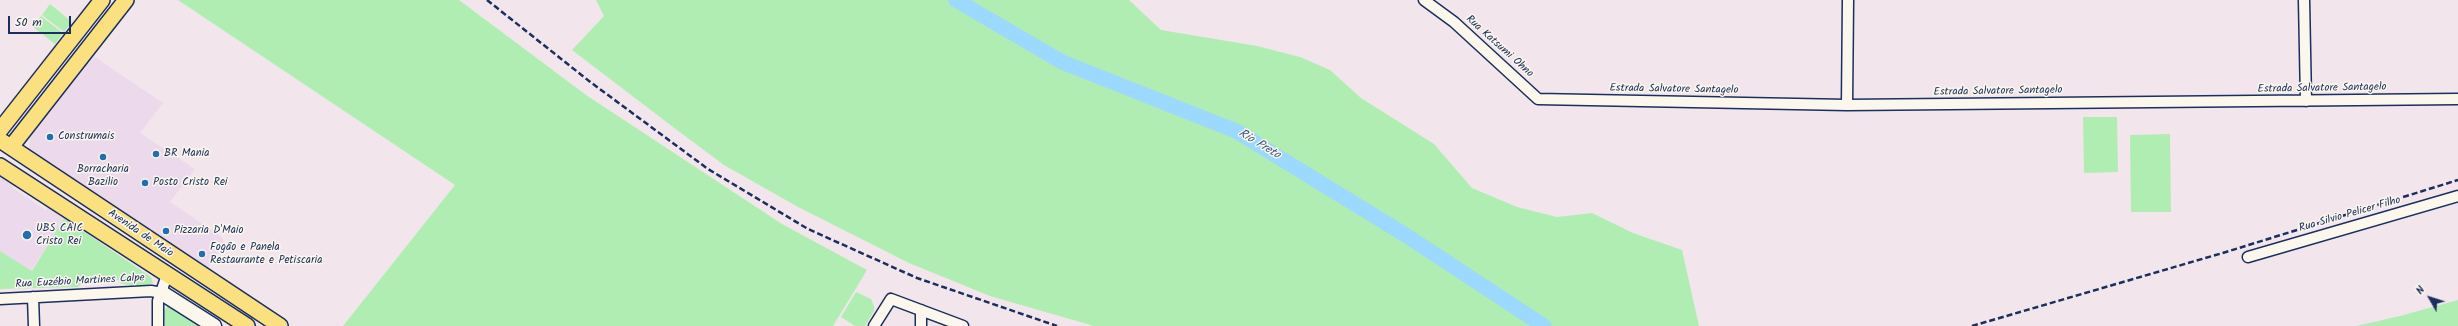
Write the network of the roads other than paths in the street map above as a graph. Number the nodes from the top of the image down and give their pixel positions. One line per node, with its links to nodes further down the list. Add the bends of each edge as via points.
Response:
1 (102, 0): 10 (main road)
2 (126, 0): 11 (main road)
3 (1424, 0): 6 (street, Rua Katsumi Ohno, via 1454,22)
4 (1848, 0): 9 (street)
5 (2304, 0): 8 (street)
6 (1538, 99): 9 (street, Estrada Salvatore Santagelo)
7 (2458, 99): 8 (street, Estrada Salvatore Santagelo)
8 (2306, 101): 9 (street, Estrada Salvatore Santagelo)
9 (1847, 105)
10 (0, 130)
11 (6, 144): 14 (main road, Avenida de Maio)
12 (0, 166): 15 (main road, Avenida de Maio)
13 (2458, 196): 16 (street, Rua Silvio Pelicer Filho)
14 (86, 197): 15 (main road); 17 (main road, Avenida de Maio)
15 (76, 213): 18 (main road, Avenida de Maio)
16 (2248, 258)
17 (176, 259): 18 (main road); 27 (main road, Avenida de Maio)
18 (167, 275): 19 (street); 26 (main road, Avenida de Maio)
19 (162, 293): 20 (street, Rua Euzébio Martines Calpe, via 151,291); 23 (street); 25 (street, via 158,302)
20 (33, 297): 21 (street, Rua Euzébio Martines Calpe); 24 (street)
21 (0, 299)
22 (921, 310): 28 (street, via 891,298); 29 (street); 30 (street)
23 (210, 325)
24 (34, 326)
25 (158, 326)
26 (247, 326)
27 (280, 326)
28 (874, 326)
29 (921, 326)
30 (963, 326)

